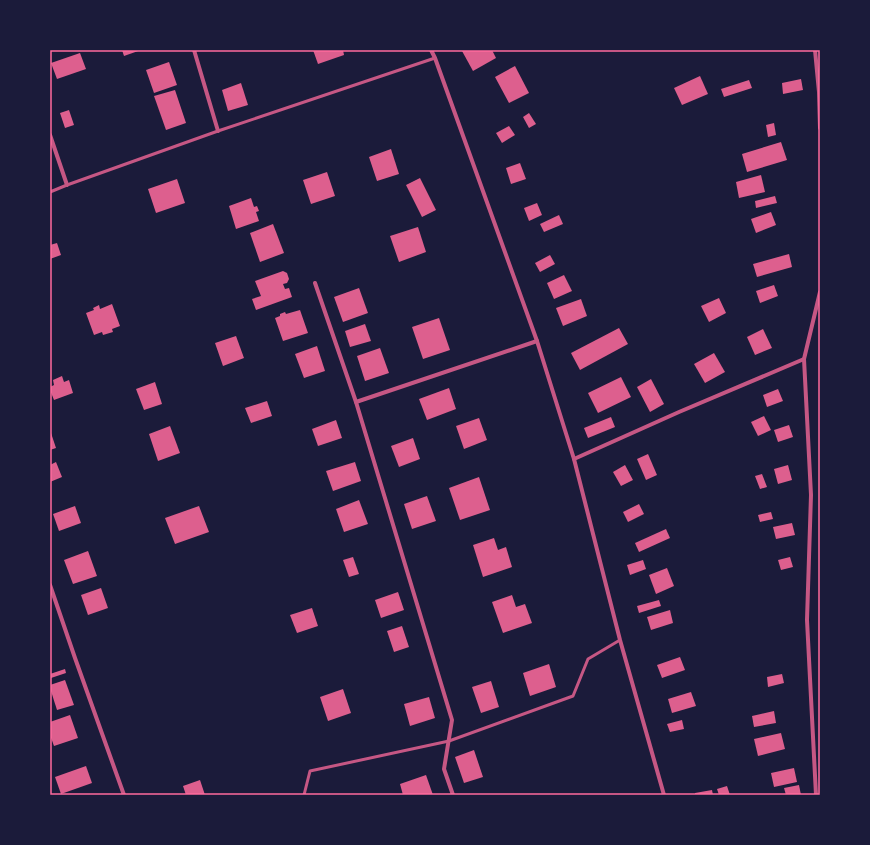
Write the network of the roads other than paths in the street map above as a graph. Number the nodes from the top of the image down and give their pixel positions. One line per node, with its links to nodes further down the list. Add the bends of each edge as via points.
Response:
1 (194, 50): 6 (street)
2 (431, 50): 4 (street)
3 (815, 50): 5 (street, via 820,92)
4 (435, 58): 6 (lane); 12 (street)
5 (820, 128)
6 (218, 131): 8 (lane)
7 (50, 135): 8 (street)
8 (67, 185): 9 (lane)
9 (50, 192)
10 (315, 283): 14 (street)
11 (820, 292): 13 (street)
12 (537, 341): 14 (street); 15 (street)
13 (804, 359): 15 (street); 23 (street, via 811,495 807,620)
14 (356, 402): 18 (street, via 452,720)
15 (574, 459): 17 (street)
16 (50, 585): 19 (street)
17 (620, 640): 18 (lane, via 588,659 573,696); 22 (street)
18 (449, 740): 20 (lane, via 310,771); 21 (street, via 444,769)
19 (124, 795)
20 (304, 795)
21 (453, 795)
22 (664, 795)
23 (816, 795)

